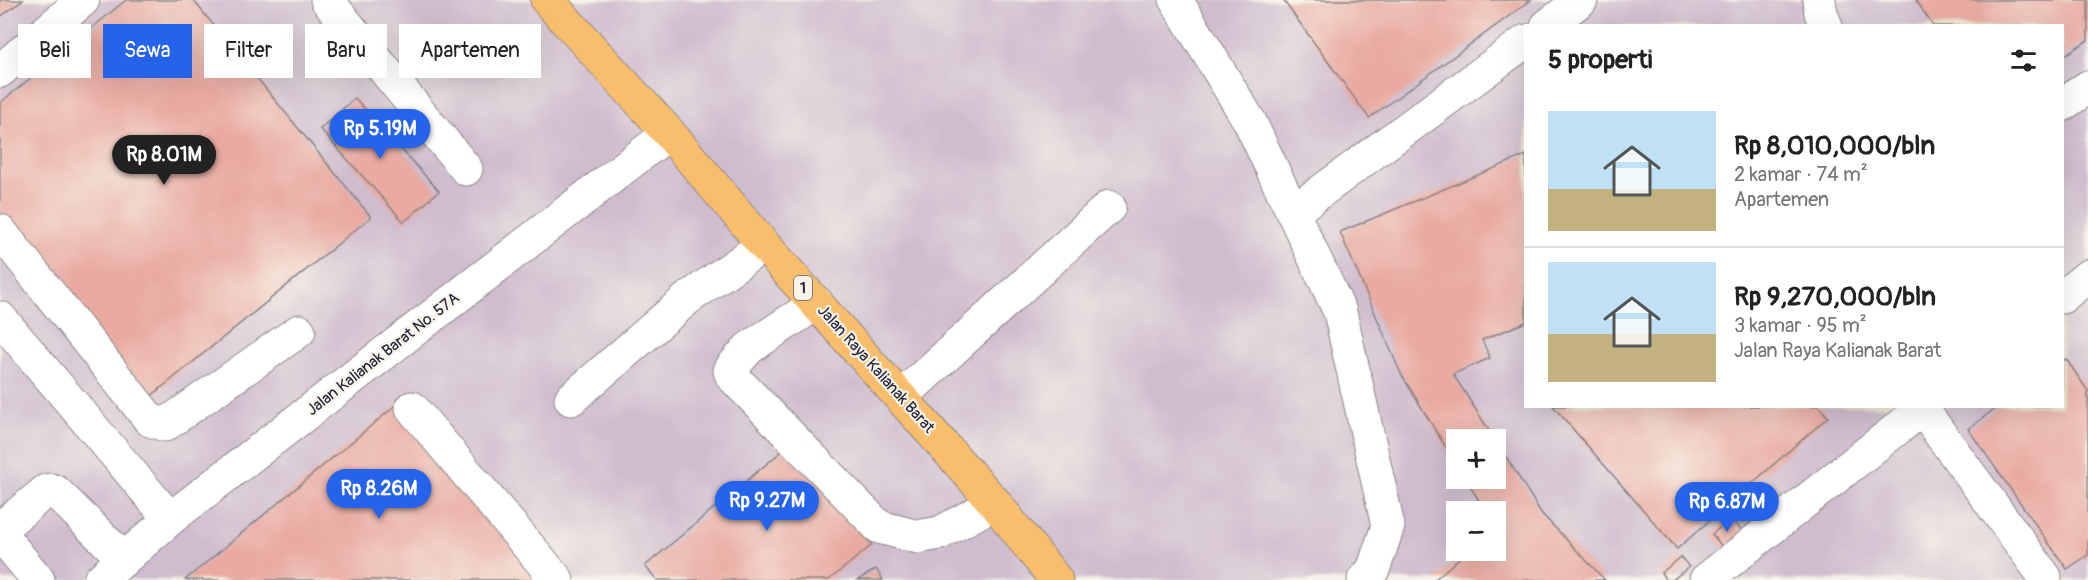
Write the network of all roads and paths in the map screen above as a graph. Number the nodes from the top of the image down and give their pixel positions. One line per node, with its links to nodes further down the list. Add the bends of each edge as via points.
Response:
1 (83, 0): 10 (lane)
2 (327, 0): 14 (lane)
3 (547, 0): 13 (highway, Jalan Raya Kalianak Barat / 1)
4 (1176, 0): 16 (lane, via 1250,122)
5 (1581, 0): 7 (lane)
6 (1819, 0): 8 (lane)
7 (1550, 24)
8 (1825, 24)
9 (1524, 42): 16 (lane)
10 (0, 71)
11 (2088, 87): 12 (lane)
12 (2064, 104)
13 (669, 133): 18 (highway, Jalan Raya Kalianak Barat / 1); 29 (lane, Jalan Kalianak Barat No. 57A)
14 (466, 169)
15 (1108, 207): 24 (lane)
16 (1293, 212): 35 (lane, via 1340,312 1388,526 1373,570)
17 (0, 231): 23 (lane, via 150,420 165,425)
18 (764, 245): 21 (highway, Jalan Raya Kalianak Barat / 1); 25 (lane, via 687,300)
19 (2088, 276): 20 (lane)
20 (2064, 295)
21 (817, 303): 24 (highway, Jalan Raya Kalianak Barat / 1); 28 (lane, via 749,348 732,367 732,376 879,527 918,537 940,533)
22 (0, 318): 29 (lane)
23 (299, 331)
24 (901, 397): 28 (highway, Jalan Raya Kalianak Barat / 1)
25 (572, 399)
26 (412, 408): 33 (lane)
27 (1924, 408): 31 (lane); 36 (lane)
28 (995, 503): 34 (highway, Jalan Raya Kalianak Barat / 1)
29 (170, 519): 30 (lane, Jalan Kalianak Barat No. 57A)
30 (112, 570): 32 (lane, via 51,490 7,523 3,533)
31 (2045, 577)
32 (38, 580)
33 (557, 580)
34 (1056, 580)
35 (1364, 580)
36 (1706, 580)

